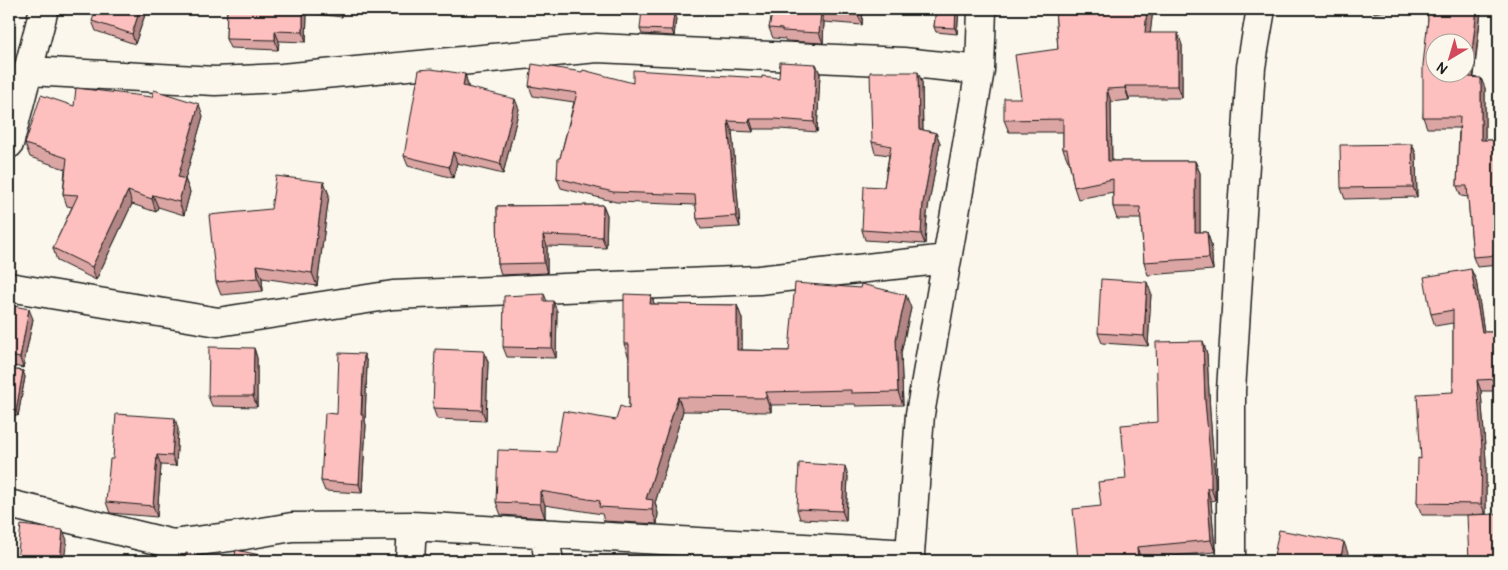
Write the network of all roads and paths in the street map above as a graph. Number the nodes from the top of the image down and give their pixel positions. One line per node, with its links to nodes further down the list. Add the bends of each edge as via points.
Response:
1 (44, 9): 5 (street)
2 (982, 9): 4 (street)
3 (1260, 9): 16 (street, via 1251,67 1231,391)
4 (980, 70): 5 (street, via 903,62 597,48 282,78 215,81); 7 (street)
5 (29, 71): 6 (street)
6 (9, 144)
7 (947, 259): 8 (street, via 758,280 393,294 218,322); 13 (street, via 920,414)
8 (9, 287)
9 (9, 504): 12 (street)
10 (412, 526): 11 (street); 12 (street, via 292,527); 14 (street)
11 (544, 533): 13 (street); 15 (street)
12 (171, 553)
13 (911, 557)
14 (410, 561)
15 (549, 561)
16 (1231, 561)

